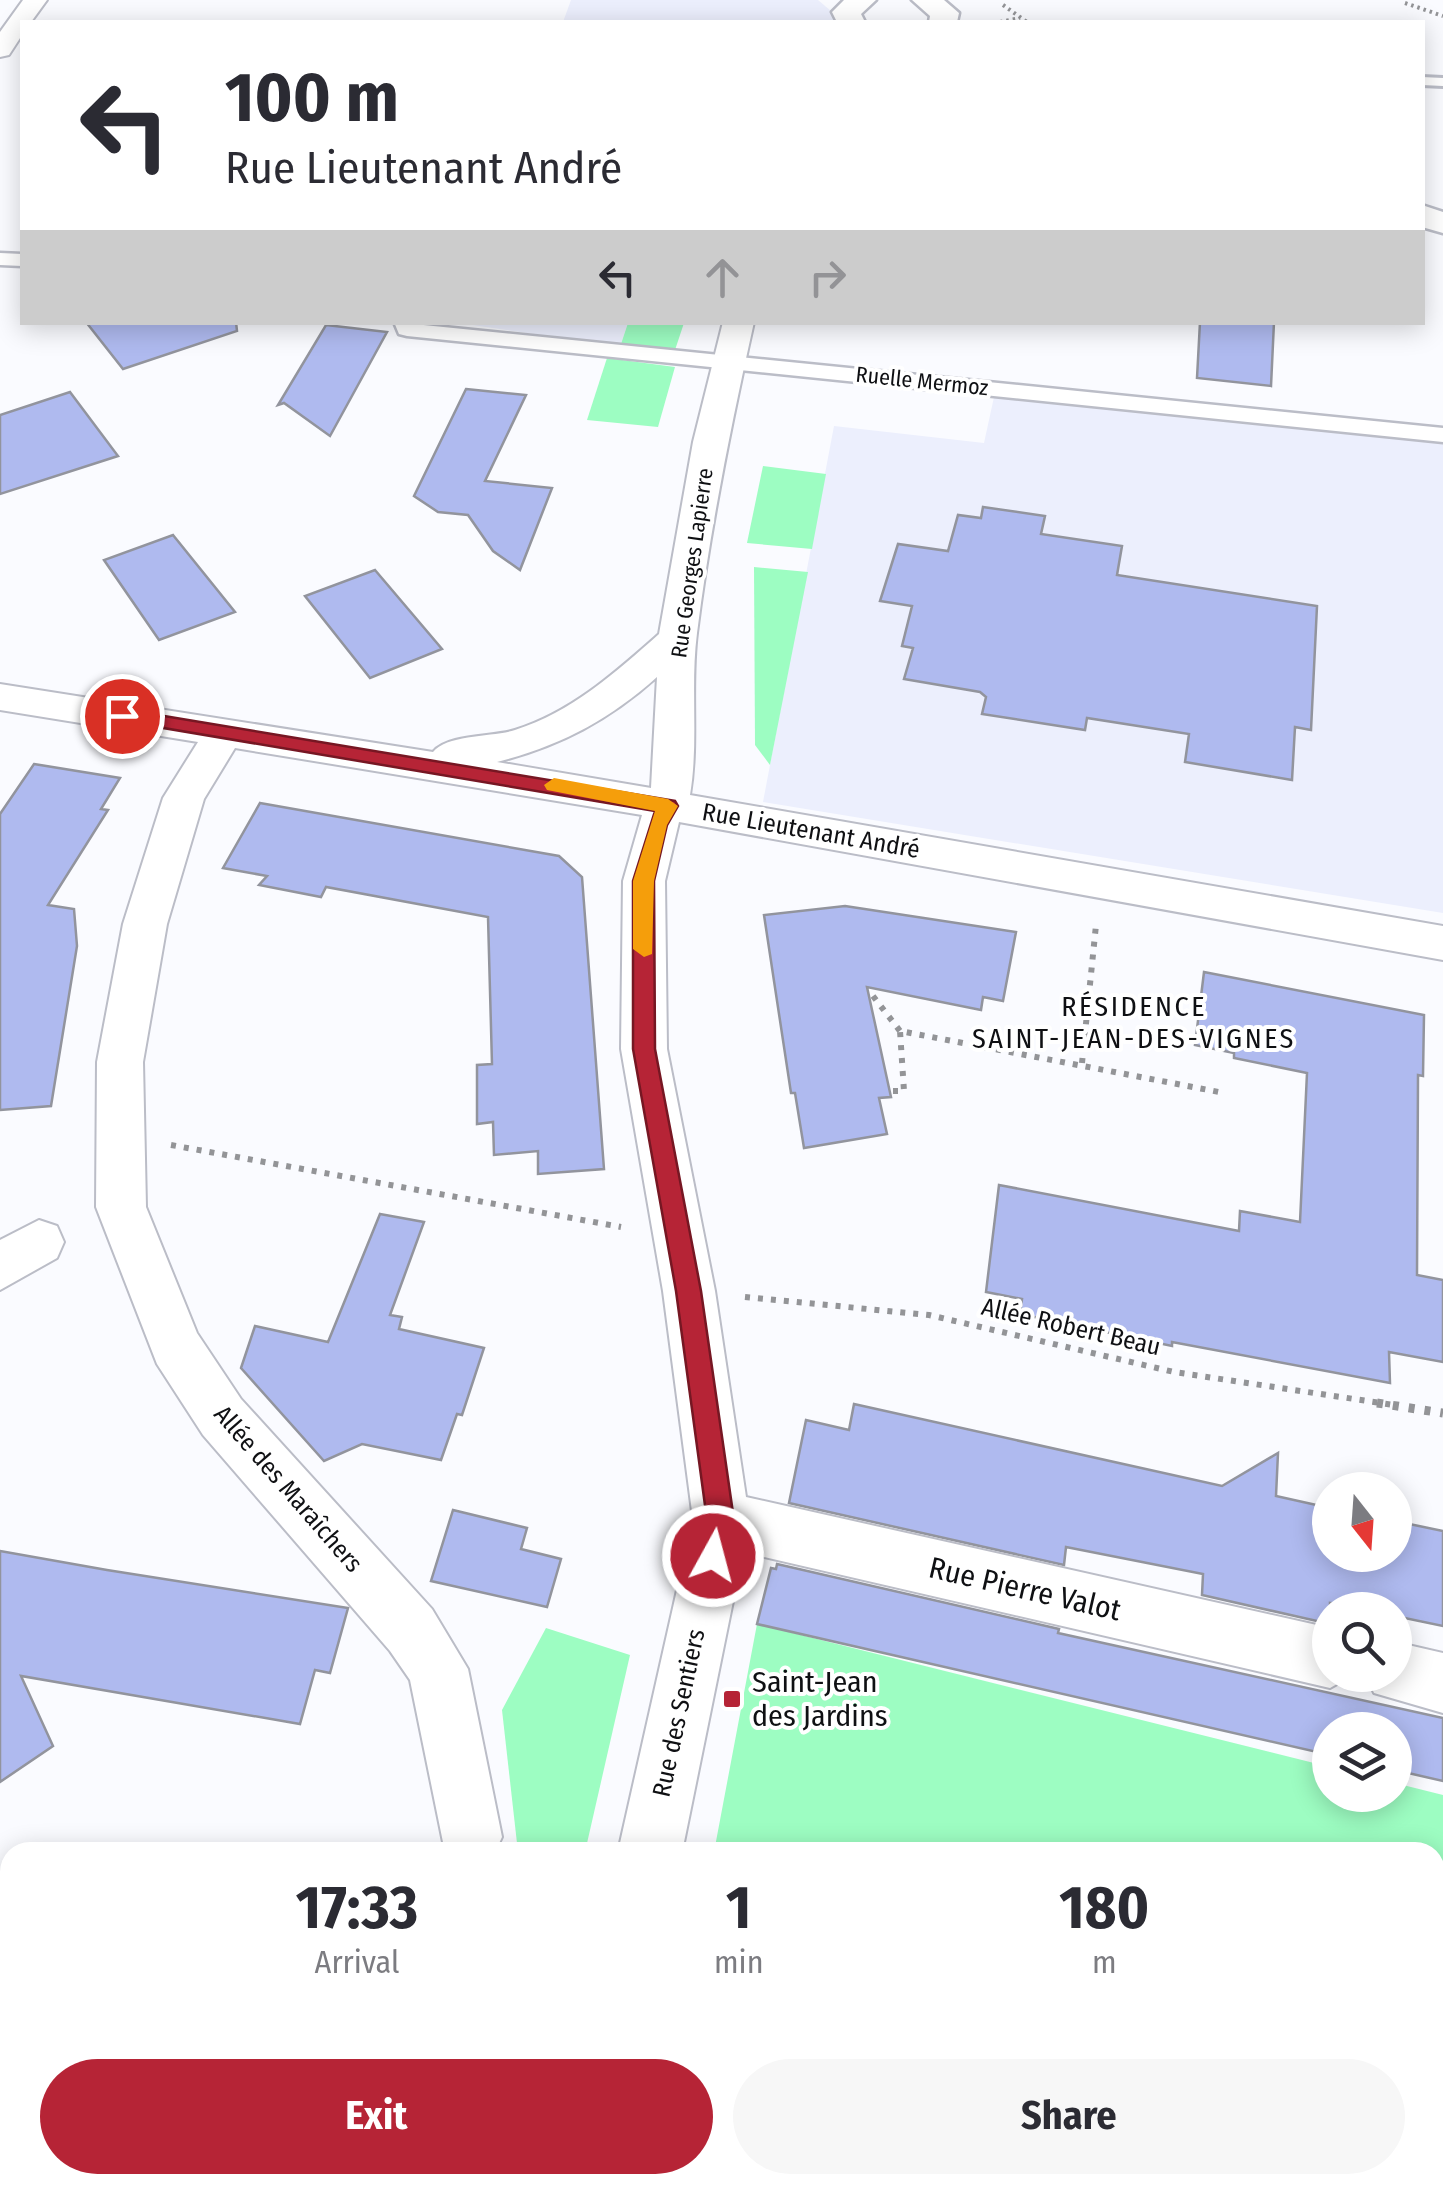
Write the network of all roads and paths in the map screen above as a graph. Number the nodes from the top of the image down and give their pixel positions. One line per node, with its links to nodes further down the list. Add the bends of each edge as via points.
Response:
1 (858, 0): 6 (street, via 846,12)
2 (1404, 3): 4 (path)
3 (1002, 5): 5 (path)
4 (1443, 16)
5 (1021, 18): 7 (path); 8 (path)
6 (849, 20)
7 (1010, 20)
8 (1024, 20)
9 (20, 21): 10 (street)
10 (0, 50)
11 (406, 325): 13 (street, Ruelle Mermoz)
12 (738, 325): 13 (street, Rue Georges Lapierre)
13 (729, 364): 14 (street, Ruelle Mermoz); 15 (street, Rue Georges Lapierre)
14 (1443, 435)
15 (676, 638): 18 (street, via 604,705 551,734 496,751); 19 (street, Rue Georges Lapierre, via 676,759)
16 (0, 697): 17 (street, Rue Lieutenant André)
17 (225, 732): 18 (street, Rue Lieutenant André); 27 (street, Allée des Maraîchers, via 184,798 145,924 120,1062)
18 (403, 761): 19 (street, Rue Lieutenant André)
19 (668, 806): 20 (street, Rue Lieutenant André); 29 (street, Rue des Sentiers, via 644,881 644,1049)
20 (1101, 884): 21 (street, Rue Lieutenant André); 24 (path)
21 (1443, 944)
22 (873, 996): 23 (path)
23 (900, 1030): 24 (path); 25 (path, via 904,1091)
24 (1082, 1063): 26 (path)
25 (893, 1091)
26 (1219, 1092)
27 (118, 1148): 28 (path, via 149,1142); 35 (street, Allée des Maraîchers, via 121,1208 176,1347 222,1417 438,1669)
28 (628, 1228)
29 (689, 1291): 30 (path, Allée Robert Beau, via 930,1315 1174,1372); 31 (street, Rue des Sentiers)
30 (1443, 1413)
31 (721, 1520): 32 (street, Rue Pierre Valot); 36 (street, Rue des Sentiers)
32 (1312, 1654)
33 (1412, 1676): 34 (street)
34 (1443, 1683)
35 (470, 1837)
36 (652, 1842)

